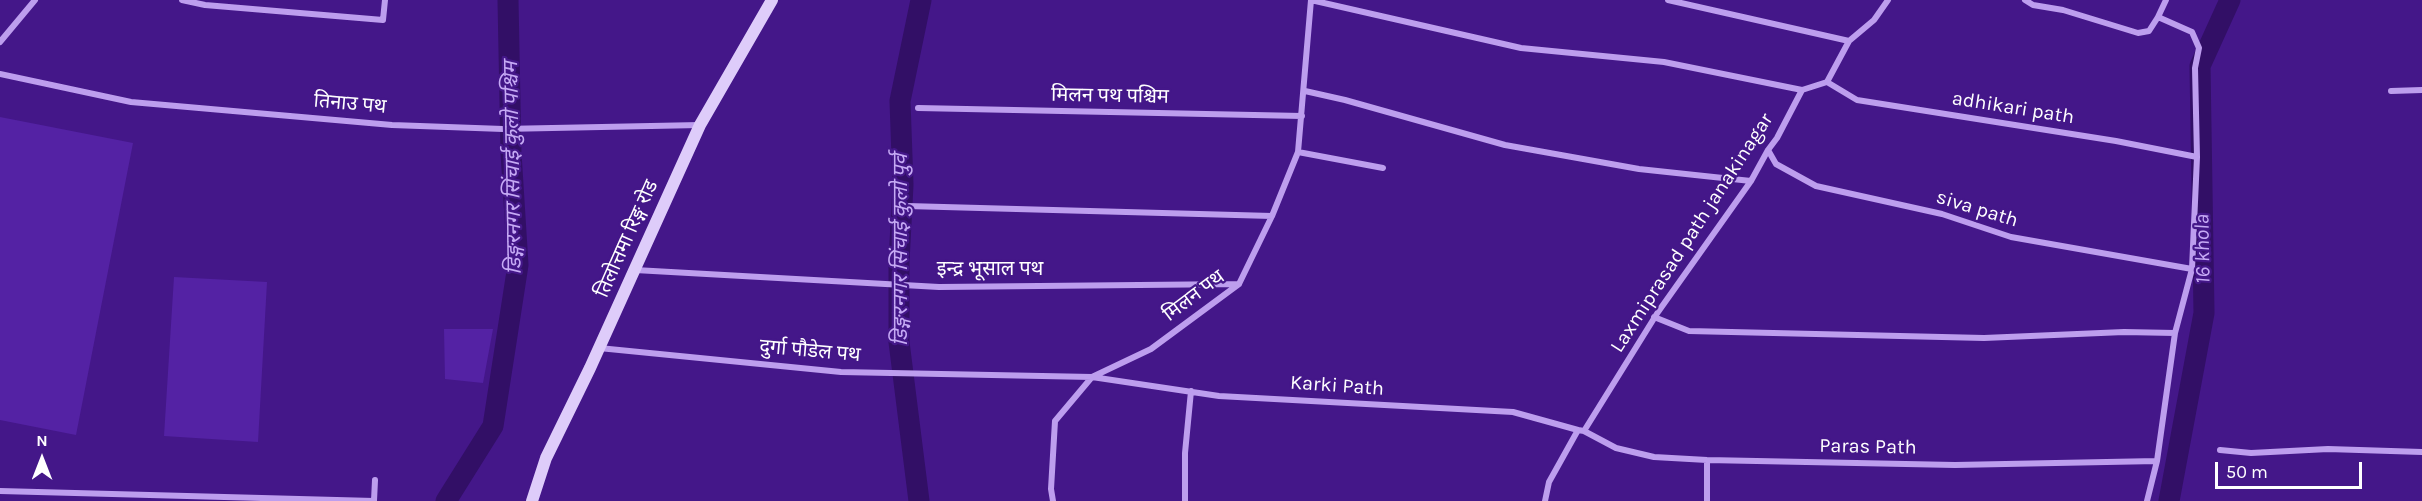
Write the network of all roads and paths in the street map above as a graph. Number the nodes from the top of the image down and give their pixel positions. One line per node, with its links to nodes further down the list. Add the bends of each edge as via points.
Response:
1 (35, 0): 12 (street)
2 (182, 0): 3 (street, via 383,20)
3 (385, 0)
4 (772, 0): 21 (street, तिलोत्तमा रिङ्ग रोड)
5 (1311, 0): 15 (street, via 1521,48 1664,62); 17 (street, मिलन पथ)
6 (1668, 0): 11 (street)
7 (1888, 0): 11 (street, via 1874,20)
8 (2025, 0): 10 (street, via 2138,33 2149,31)
9 (2166, 0): 10 (street)
10 (2158, 16): 24 (street, via 2192,32 2199,48 2195,68)
11 (1849, 41): 14 (street)
12 (0, 42)
13 (0, 74): 21 (street, तिनाउ पथ, via 131,102 392,125 518,129)
14 (1827, 82): 15 (street); 24 (street, adhikari path, via 1857,100)
15 (1802, 90): 22 (street, Laxmiprasad path janakinagar)
16 (2422, 90): 18 (street)
17 (1305, 91): 20 (street, मिलन पथ); 26 (street, via 1505,145 1639,169)
18 (2391, 91)
19 (918, 108): 20 (street, मिलन पथ पश्चिम)
20 (1302, 116): 23 (street, मिलन पथ)
21 (700, 125): 30 (street, तिलोत्तमा रिङ्ग रोड)
22 (1768, 150): 26 (street, Laxmiprasad path janakinagar); 29 (street, siva path, via 1776,164 1816,186 1942,214 2010,237)
23 (1298, 152): 25 (street); 28 (street, मिलन पथ)
24 (2197, 157): 29 (street)
25 (1383, 168)
26 (1751, 181): 32 (street, Laxmiprasad path janakinagar)
27 (907, 206): 28 (street)
28 (1272, 216): 31 (street, मिलन पथ)
29 (2192, 269): 33 (street)
30 (634, 270): 31 (street, इन्द्र भूसाल पथ, via 939,287); 34 (street, तिलोत्तमा रिङ्ग रोड)
31 (1239, 284): 35 (street, मिलन पथ, via 1151,349)
32 (1654, 317): 33 (street, via 1689,331 1984,338); 37 (street, Laxmiprasad path janakinagar)
33 (2175, 333): 41 (street)
34 (599, 348): 35 (street, दुर्गा पौडेल पथ, via 860,372); 45 (street, तिलोत्तमा रिङ्ग रोड, via 546,458)
35 (1092, 377): 36 (street, Karki Path); 46 (street, मिलन पथ, via 1055,421)
36 (1191, 391): 37 (street, Karki Path, via 1220,396 1513,412); 47 (street)
37 (1581, 431): 40 (street, Paras Path, via 1616,448 1654,457); 48 (street, Laxmiprasad path janakinagar, via 1549,482)
38 (2220, 450): 39 (street)
39 (2422, 452)
40 (1707, 460): 41 (street, Paras Path, via 1955,465); 49 (street)
41 (2157, 461): 50 (street)
42 (375, 480): 44 (street)
43 (0, 491): 44 (street)
44 (374, 501)
45 (532, 501)
46 (1053, 501)
47 (1185, 501)
48 (1545, 501)
49 (1707, 501)
50 (2147, 501)

